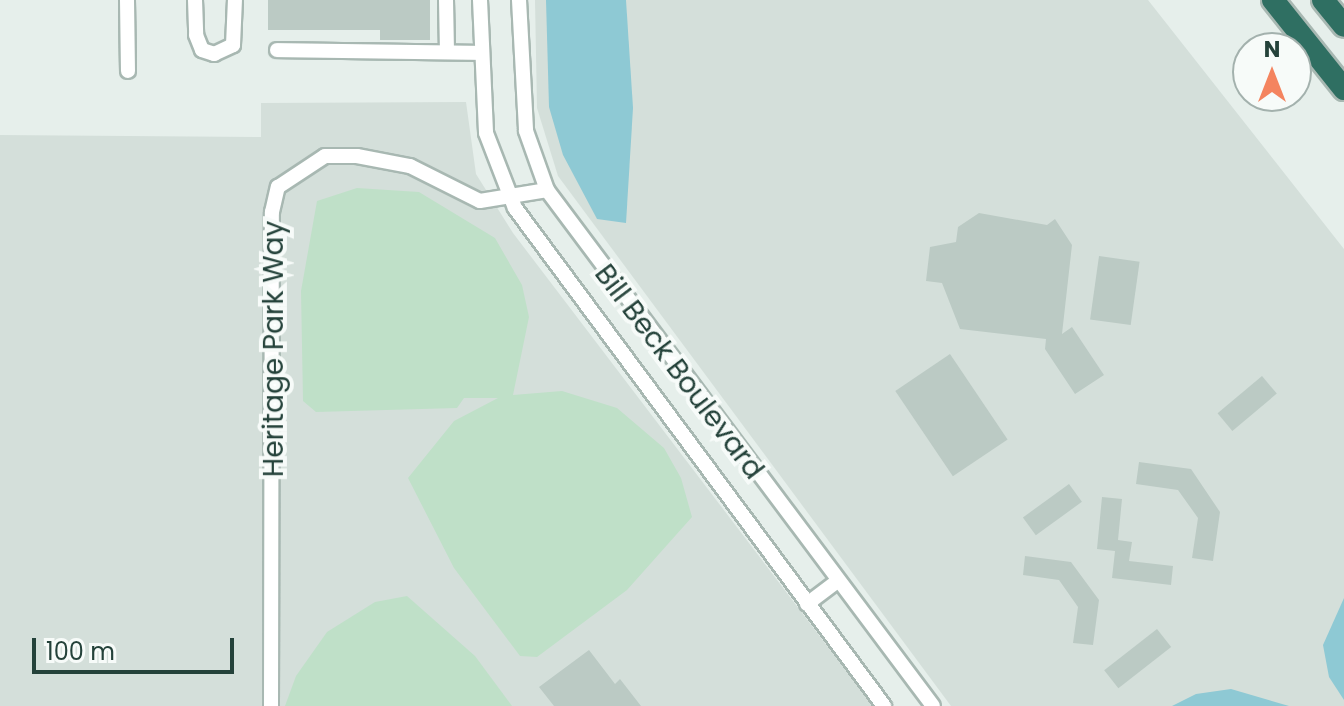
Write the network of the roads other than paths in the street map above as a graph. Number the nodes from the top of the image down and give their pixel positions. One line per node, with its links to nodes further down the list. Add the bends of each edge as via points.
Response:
1 (127, 0): 13 (street)
2 (195, 0): 3 (street, via 196,35 202,50 214,54 233,45)
3 (235, 0)
4 (446, 0): 11 (street)
5 (480, 0): 12 (street, Bill Beck Boulevard)
6 (519, 0): 15 (street, Bill Beck Boulevard, via 526,131)
7 (1273, 0): 14 (highway)
8 (1323, 0): 9 (highway)
9 (1344, 26)
10 (277, 50): 11 (street)
11 (447, 52): 12 (street)
12 (480, 53): 16 (street, Bill Beck Boulevard, via 486,133)
13 (128, 71)
14 (1344, 89)
15 (547, 190): 16 (street, Heritage Park Way); 17 (street, Bill Beck Boulevard)
16 (512, 201): 18 (street, Bill Beck Boulevard, via 540,251); 19 (street, Heritage Park Way, via 480,201 410,166 357,156 325,156 278,187 272,212)
17 (838, 581): 18 (street); 21 (street, Bill Beck Boulevard)
18 (807, 604): 20 (street, Bill Beck Boulevard)
19 (271, 706)
20 (884, 706)
21 (933, 706)

